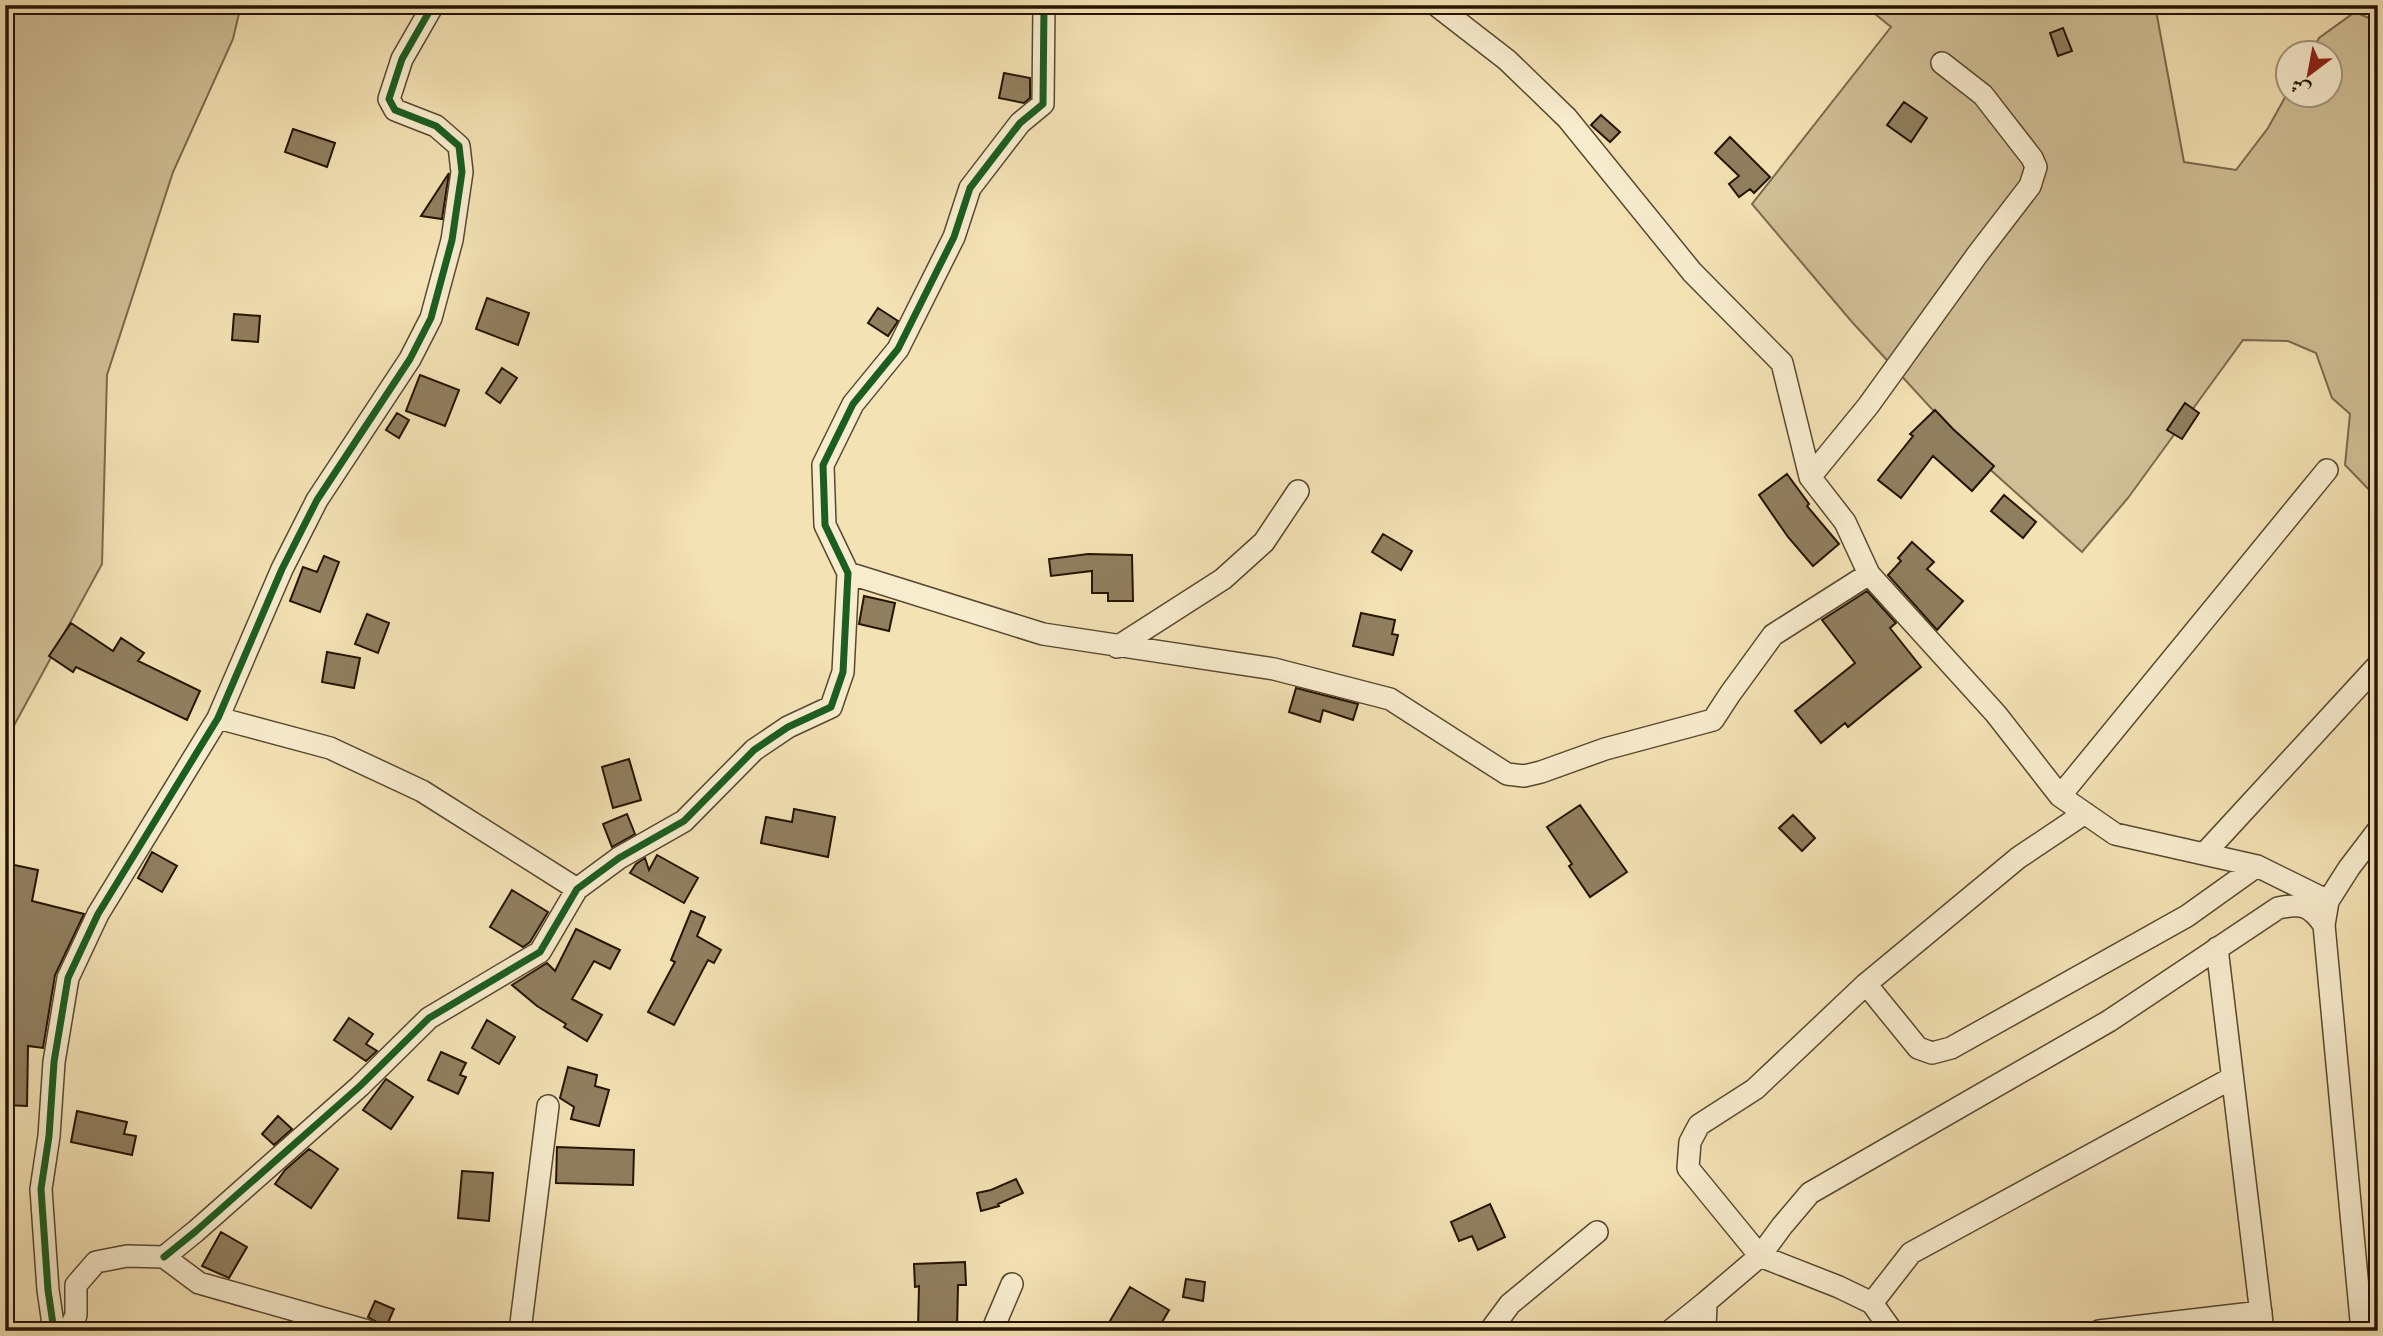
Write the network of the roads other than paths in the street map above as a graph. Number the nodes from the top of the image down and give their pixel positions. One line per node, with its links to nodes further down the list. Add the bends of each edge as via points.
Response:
1 (433, 5): 12 (street, via 402,59 389,99 395,110 436,127 459,146 462,172 454,227 431,318 410,359 317,500)
2 (1044, 5): 8 (street, via 1043,104 1020,123 970,188 954,237 898,349 853,404 823,465 825,525)
3 (1436, 5): 6 (street, via 1507,60 1567,118 1692,272 1782,363)
4 (1942, 63): 6 (street, via 1983,95 2032,158 2036,167 2031,186)
5 (2327, 470): 13 (street)
6 (1810, 477): 9 (street, via 1845,522)
7 (1298, 491): 10 (street, via 1264,542 1223,579)
8 (848, 573): 10 (street, via 1043,634); 18 (street, via 843,672 831,707 788,727 754,750 684,821)
9 (1869, 574): 10 (street, via 1773,635 1713,720 1524,776 1507,774 1390,699 1274,669); 13 (street, via 1996,714)
10 (1117, 647)
11 (2378, 665): 16 (street)
12 (218, 718): 18 (street, via 330,748 422,791); 33 (street, via 98,914 68,978 41,1189)
13 (2060, 796): 14 (street)
14 (2085, 813): 16 (street, via 2115,834); 22 (street, via 2018,858)
15 (2378, 830): 19 (street)
16 (2205, 853): 17 (street)
17 (2257, 866): 19 (street); 22 (street, via 2186,916 1951,1048 1932,1054 1918,1048)
18 (577, 889): 27 (street, via 540,952 429,1018 360,1086)
19 (2328, 901): 20 (street)
20 (2324, 925): 21 (street, via 2314,911 2296,904 2278,908); 43 (street)
21 (2217, 948): 23 (street); 26 (street, via 2109,1021 1810,1193)
22 (1866, 984): 26 (street, via 1755,1089 1699,1125 1690,1142 1688,1168)
23 (2232, 1078): 30 (street, via 1911,1253); 31 (street)
24 (548, 1106): 36 (street)
25 (1597, 1232): 38 (street, via 1510,1304)
26 (1760, 1256): 29 (street); 30 (street)
27 (164, 1257): 32 (street, via 199,1283); 34 (street, via 127,1256 96,1262 76,1285 76,1315)
28 (1012, 1284): 37 (street)
29 (1706, 1302): 39 (street); 40 (street)
30 (1872, 1303): 41 (street)
31 (2262, 1322): 42 (street)
32 (335, 1326): 35 (street)
33 (54, 1331)
34 (69, 1331)
35 (368, 1331)
36 (520, 1331)
37 (992, 1331)
38 (1490, 1331)
39 (1670, 1331)
40 (1704, 1331)
41 (1892, 1331)
42 (2099, 1331)
43 (2362, 1331)

